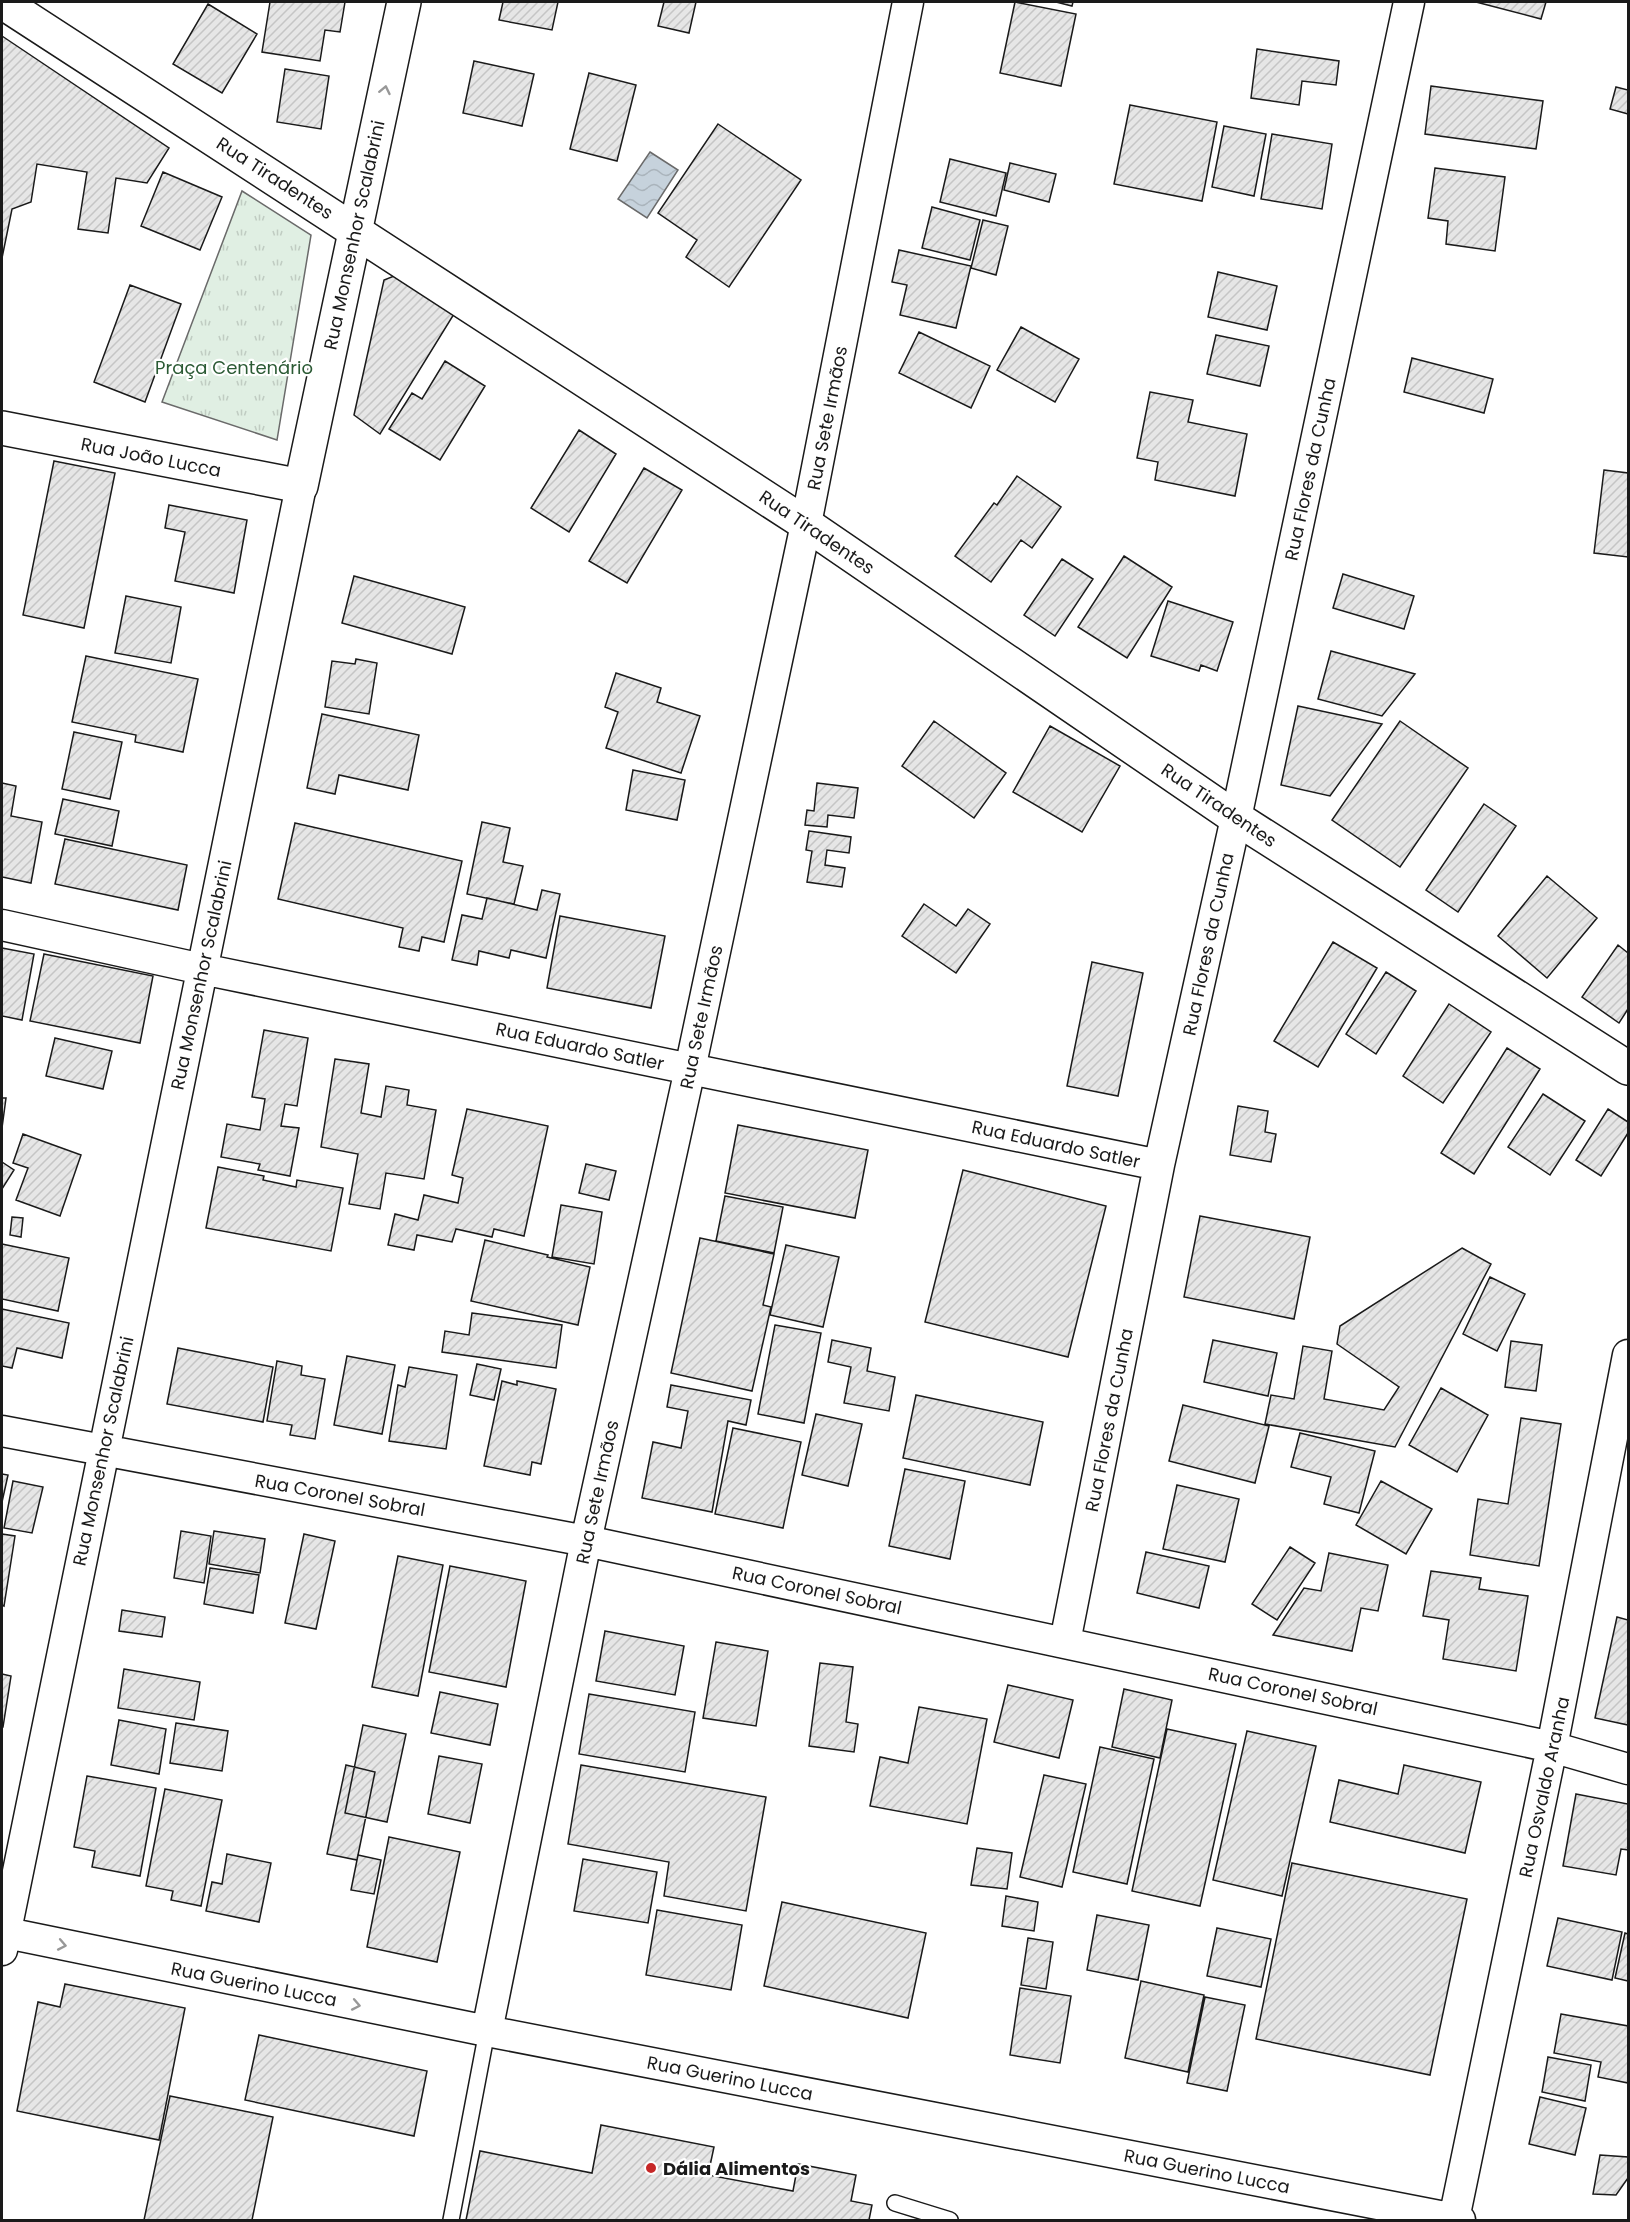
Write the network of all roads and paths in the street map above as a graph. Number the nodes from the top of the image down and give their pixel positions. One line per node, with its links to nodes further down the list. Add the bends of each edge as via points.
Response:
1 (2, 2): 5 (street, Rua Tiradentes)
2 (404, 2): 5 (street, Rua Monsenhor Scalabrini, one-way to 2)
3 (908, 2): 8 (street, Rua Sete Irmãos)
4 (1409, 2): 9 (street, Rua Flores da Cunha)
5 (354, 229): 7 (street, Rua Monsenhor Scalabrini); 8 (street, Rua Tiradentes)
6 (2, 428): 7 (street, Rua João Lucca)
7 (301, 486): 11 (street, Rua Monsenhor Scalabrini)
8 (807, 524): 9 (street, Rua Tiradentes); 13 (street, Rua Sete Irmãos)
9 (1236, 818): 12 (street, Rua Tiradentes); 14 (street, Rua Flores da Cunha)
10 (2, 925): 11 (street, Rua Eduardo Satler)
11 (202, 969): 13 (street, Rua Eduardo Satler); 17 (street, Rua Monsenhor Scalabrini)
12 (1629, 1068)
13 (690, 1069): 14 (street, Rua Eduardo Satler); 18 (street, Rua Sete Irmãos)
14 (1159, 1166): 19 (street, Rua Flores da Cunha)
15 (1629, 1355): 20 (street, Rua Osvaldo Aranha)
16 (2, 1431): 17 (street, Rua Coronel Sobral)
17 (103, 1451): 18 (street, Rua Coronel Sobral); 22 (street, Rua Monsenhor Scalabrini)
18 (586, 1541): 19 (street, Rua Coronel Sobral); 23 (street, Rua Sete Irmãos)
19 (1065, 1642): 20 (street, Rua Coronel Sobral)
20 (1552, 1747): 21 (street, Rua Coronel Sobral); 27 (street, Rua Osvaldo Aranha)
21 (1629, 1769)
22 (3, 1938): 23 (street, Rua Guerino Lucca, one-way to 23)
23 (487, 2031): 25 (lane); 27 (street, Rua Guerino Lucca)
24 (895, 2204): 26 (lane)
25 (451, 2220)
26 (950, 2220)
27 (1457, 2220)

